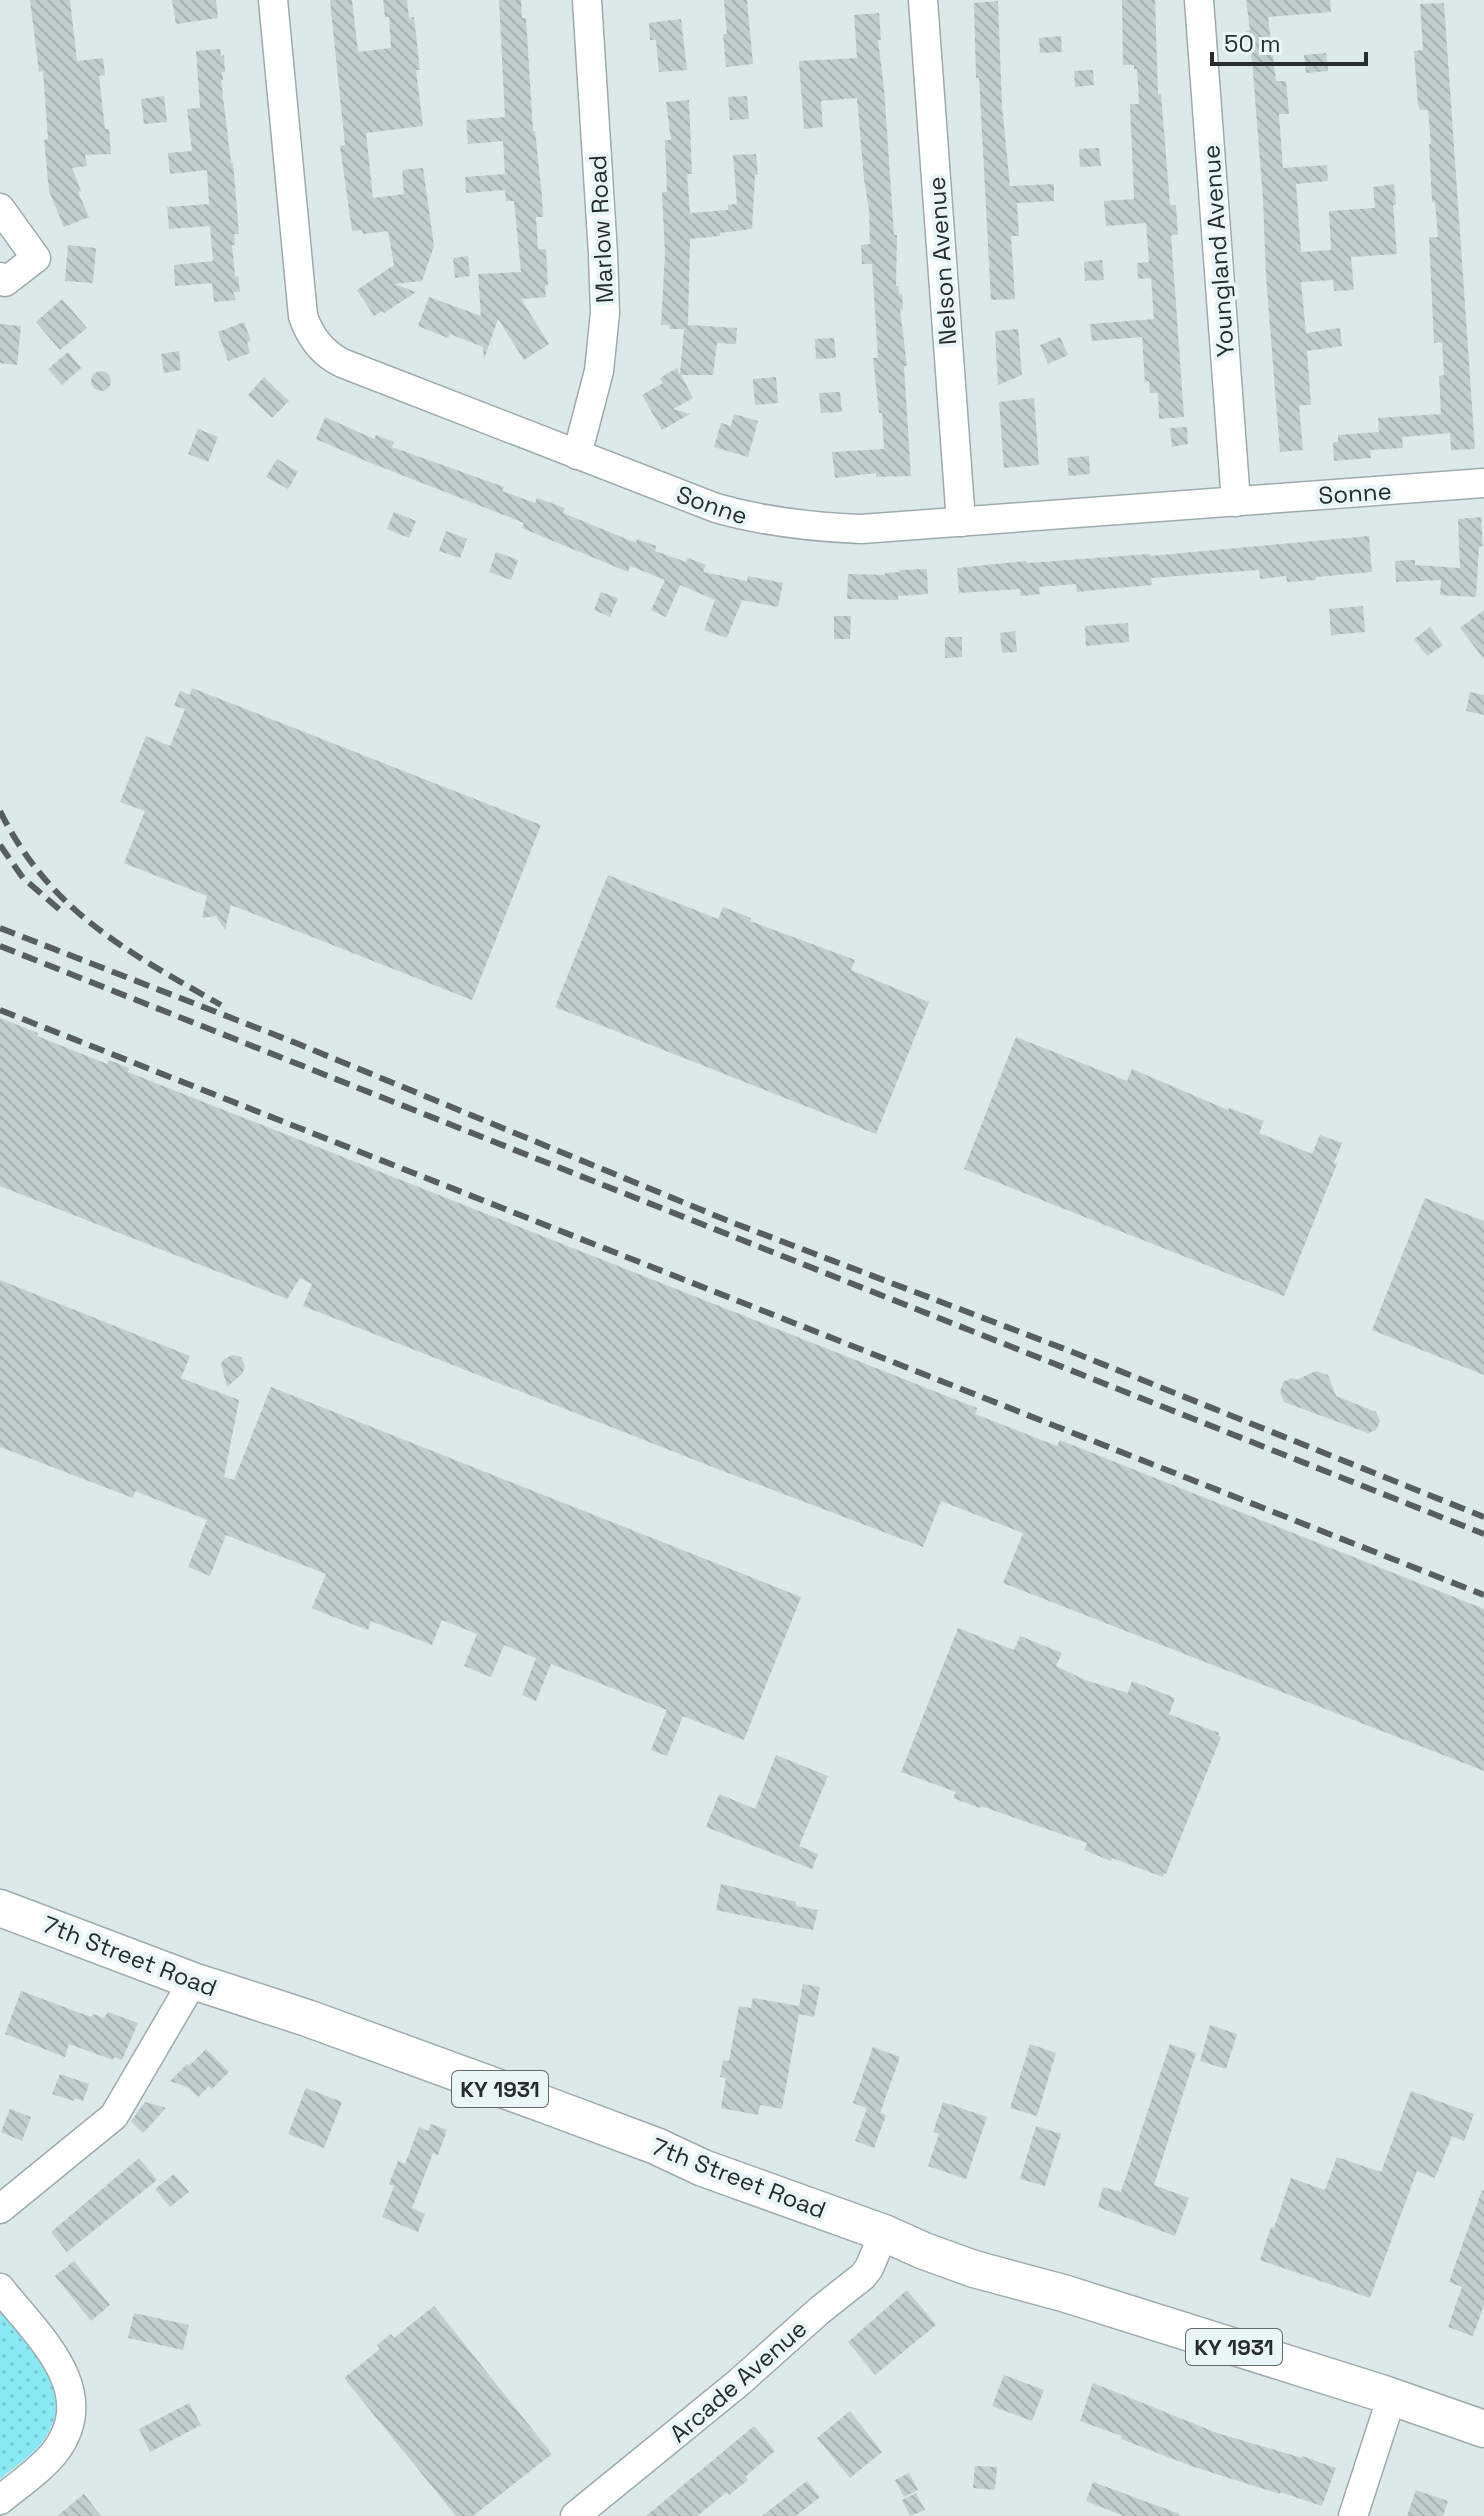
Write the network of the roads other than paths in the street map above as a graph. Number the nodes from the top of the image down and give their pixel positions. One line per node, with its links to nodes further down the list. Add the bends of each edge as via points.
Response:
1 (273, 0): 7 (street, Sonne, via 300,298 307,329 317,344 342,363)
2 (587, 0): 7 (street, Marlow Road, via 605,313 599,371)
3 (923, 0): 10 (street, Nelson Avenue)
4 (1199, 0): 9 (street, Youngland Avenue)
5 (0, 208): 6 (street, via 36,258 5,282)
6 (0, 277)
7 (577, 455): 10 (street, Sonne, via 757,520 861,529)
8 (1484, 483): 9 (street, Sonne)
9 (1236, 502): 10 (street, Sonne)
10 (961, 522)
11 (0, 1908): 12 (main road, 7th Street Road / KY 1931)
12 (193, 1981): 13 (street, via 114,2116); 14 (main road, 7th Street Road / KY 1931, via 546,2105)
13 (0, 2209)
14 (884, 2233): 16 (main road, 7th Street Road / KY 1931, via 974,2269); 19 (street, Arcade Avenue, via 863,2276)
15 (0, 2288): 18 (street, via 61,2365 72,2404 69,2427 53,2454)
16 (1392, 2396): 17 (main road, 7th Street Road / KY 1931); 20 (street)
17 (1484, 2429)
18 (0, 2500)
19 (575, 2516)
20 (1353, 2516)

